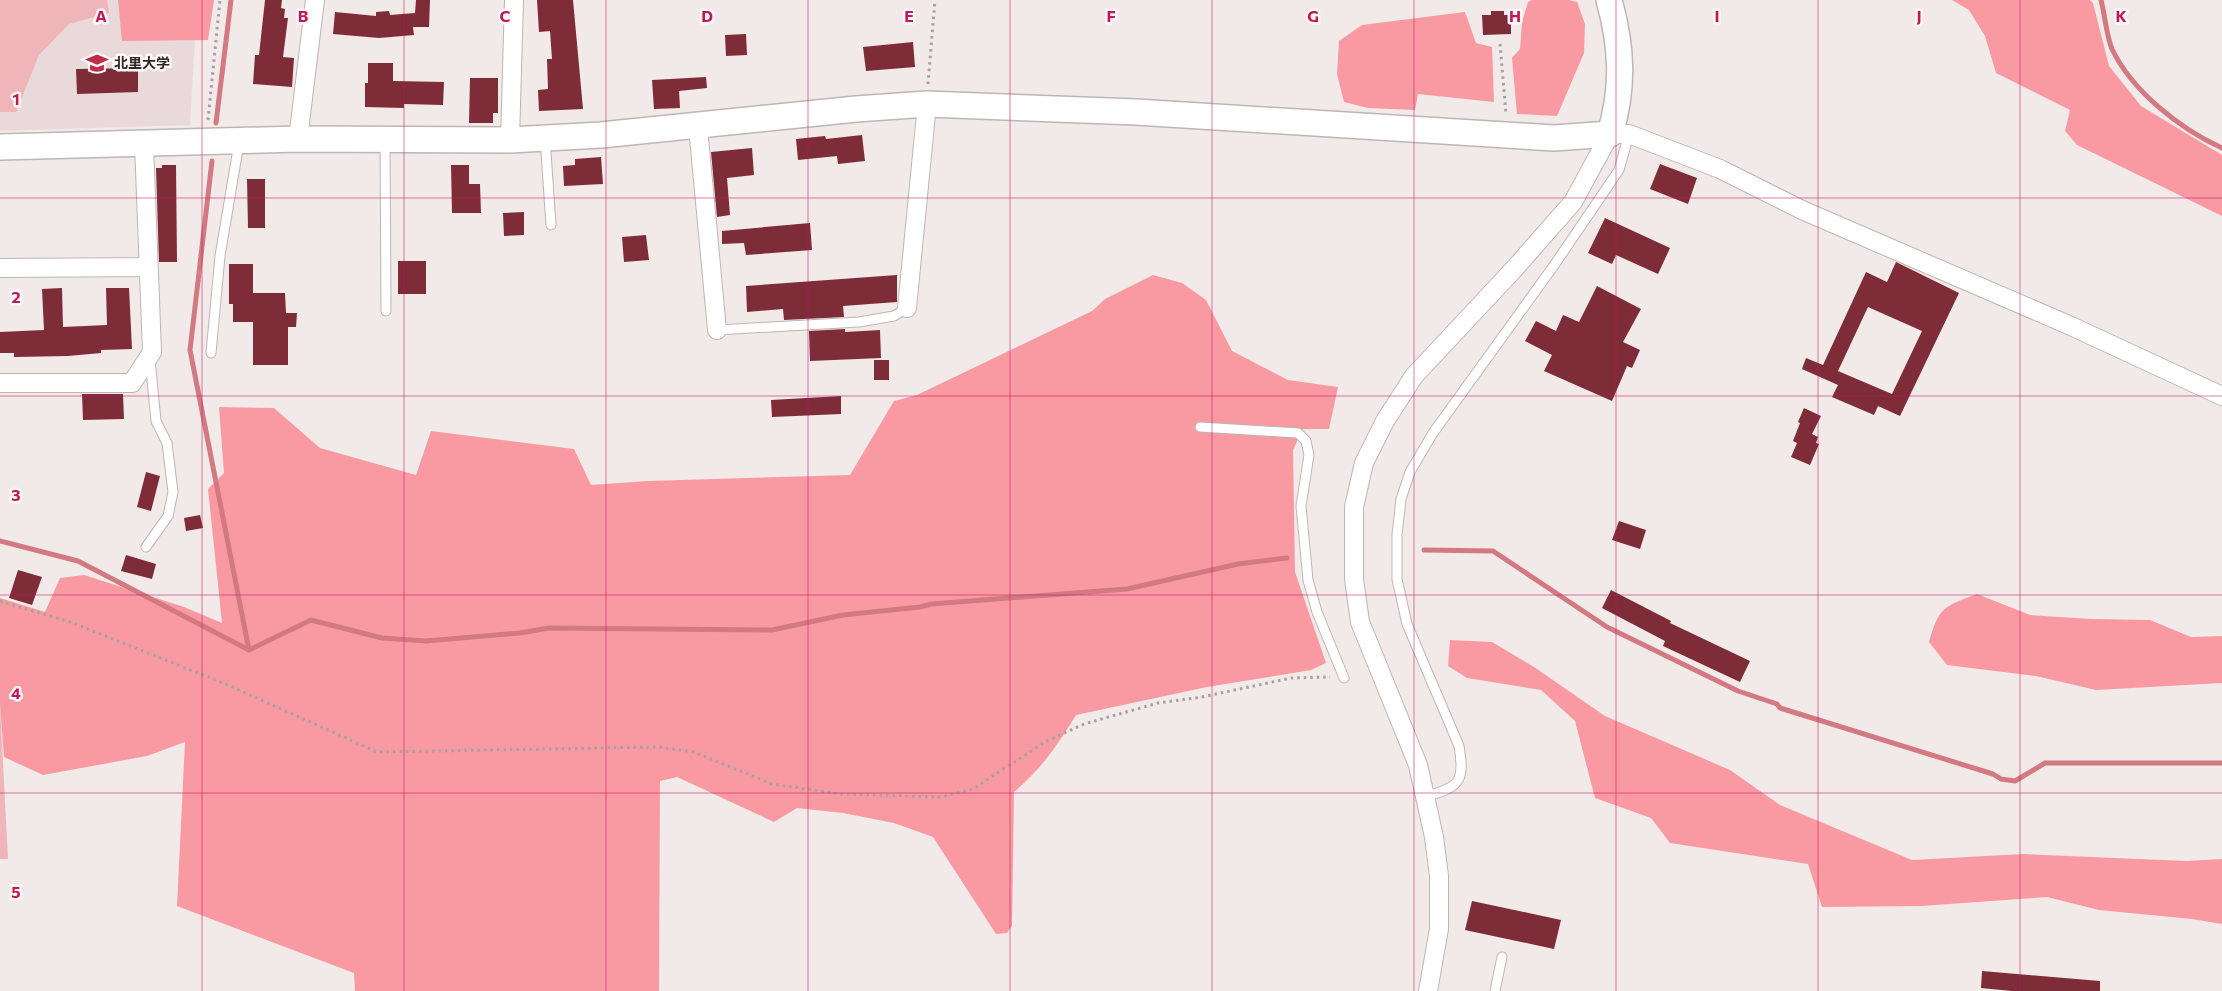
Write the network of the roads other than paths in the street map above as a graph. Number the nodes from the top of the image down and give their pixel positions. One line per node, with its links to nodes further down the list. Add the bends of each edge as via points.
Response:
1 (315, 0): 8 (street)
2 (514, 0): 11 (street)
3 (1609, 0): 6 (street, via 1620,55 1616,111)
4 (927, 104): 5 (street); 6 (street, via 1136,112 1554,138); 17 (street)
5 (698, 126): 7 (street); 19 (street)
6 (1619, 134): 23 (street, via 1720,169 1802,210); 27 (lane, via 1620,170 1433,433 1410,472 1401,499 1396,535 1397,579 1407,624 1458,746 1462,765 1461,777 1449,790); 27 (street, via 1573,202 1414,376 1385,421 1364,464 1354,507 1353,544 1360,622 1410,743)
7 (545, 138): 11 (street); 14 (lane)
8 (298, 139): 9 (street); 10 (street)
9 (385, 139): 11 (street); 18 (lane)
10 (240, 140): 12 (street); 20 (lane, via 220,256)
11 (510, 140)
12 (144, 144): 13 (street); 15 (street)
13 (0, 147)
14 (551, 226)
15 (148, 267): 16 (street); 21 (street)
16 (0, 268)
17 (907, 308): 19 (lane, via 894,316 859,322)
18 (386, 311)
19 (718, 330)
20 (211, 353)
21 (150, 356): 22 (street, via 132,383); 25 (lane, via 156,420 167,443 173,492 168,516)
22 (0, 383)
23 (2222, 396)
24 (1200, 426): 26 (lane, via 1298,433 1306,441 1309,455 1301,506 1308,580 1316,612)
25 (146, 547)
26 (1344, 678)
27 (1427, 796): 29 (street, via 1439,876 1439,929)
28 (1502, 957): 30 (lane)
29 (1428, 991)
30 (1495, 991)

